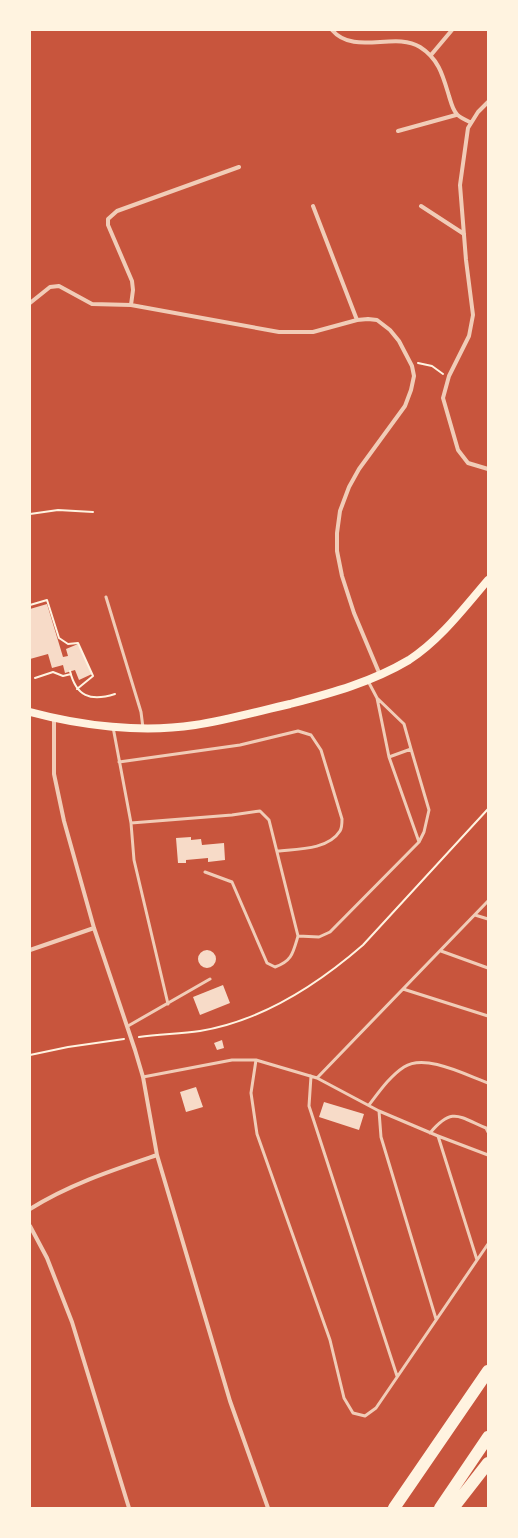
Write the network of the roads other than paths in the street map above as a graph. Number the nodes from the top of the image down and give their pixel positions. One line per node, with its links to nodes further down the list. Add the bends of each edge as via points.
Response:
1 (332, 30): 3 (street, via 344,39 366,43 402,41 419,46)
2 (452, 30): 3 (street)
3 (431, 55): 5 (street, via 442,73)
4 (488, 102): 6 (street)
5 (456, 114): 6 (street); 7 (street)
6 (471, 123): 11 (street, via 468,128 460,185)
7 (398, 131)
8 (240, 167): 13 (street, via 117,210 108,219 108,225 132,281)
9 (313, 206): 14 (street)
10 (421, 206): 11 (street)
11 (464, 234): 15 (street, via 473,315 469,336 449,376 443,398 458,450 468,463)
12 (30, 303): 13 (street, via 50,287 59,286 92,304)
13 (131, 306): 14 (street, via 279,332 314,332)
14 (357, 320): 18 (street, via 368,319 384,324 399,341 411,362 414,376 405,406 370,453 349,487 340,511 337,533 337,551 342,576)
15 (488, 469)
16 (488, 580): 18 (main road, via 454,620 432,641 410,659)
17 (106, 597): 24 (lane, via 141,712)
18 (380, 676): 19 (main road)
19 (368, 681): 20 (lane); 24 (main road, via 327,694 194,725)
20 (377, 698): 25 (lane, via 404,724); 26 (lane)
21 (30, 712): 22 (main road)
22 (54, 718): 23 (main road); 35 (street, via 54,774 64,821)
23 (113, 727): 24 (main road); 27 (lane)
24 (142, 728)
25 (411, 749): 26 (lane); 29 (lane, via 429,810)
26 (389, 757): 29 (lane)
27 (119, 762): 28 (lane); 30 (lane, via 240,745 298,731 311,735 321,750 342,819 341,830 333,838 313,848)
28 (132, 823): 30 (lane, via 260,811 269,820); 42 (lane, via 134,860)
29 (419, 842): 36 (lane, via 330,932 319,937)
30 (278, 851): 36 (lane)
31 (205, 872): 36 (lane, via 232,882 267,963 275,967 284,963 293,954)
32 (488, 901): 33 (lane)
33 (475, 915): 34 (lane); 38 (lane)
34 (488, 919)
35 (94, 928): 37 (street); 44 (street)
36 (298, 936)
37 (30, 950)
38 (441, 951): 39 (lane); 41 (lane)
39 (488, 968)
40 (210, 979): 42 (lane)
41 (403, 989): 43 (lane); 48 (lane)
42 (168, 1004): 44 (lane)
43 (488, 1016)
44 (128, 1026): 47 (street)
45 (256, 1060): 46 (lane); 47 (lane, via 232,1060); 63 (lane, via 251,1093 257,1134 330,1340 344,1398 353,1413 365,1416 376,1408)
46 (311, 1076): 48 (lane); 63 (lane, via 309,1106)
47 (143, 1077): 55 (street)
48 (317, 1078): 50 (lane)
49 (488, 1083): 50 (lane, via 432,1063 418,1061 404,1066)
50 (369, 1105): 51 (lane)
51 (379, 1111): 53 (lane); 61 (lane, via 381,1137)
52 (488, 1132): 53 (lane, via 486,1128 456,1115 442,1119)
53 (430, 1133): 54 (lane)
54 (438, 1136): 56 (lane); 60 (lane)
55 (157, 1155): 57 (street, via 77,1183); 67 (street, via 230,1401)
56 (488, 1155)
57 (30, 1210)
58 (30, 1226): 66 (street, via 47,1258 72,1322)
59 (488, 1244): 60 (lane)
60 (477, 1260): 61 (lane)
61 (436, 1319): 63 (lane)
62 (488, 1371): 68 (highway)
63 (397, 1376)
64 (488, 1437): 69 (highway)
65 (488, 1463): 70 (highway)
66 (129, 1508)
67 (268, 1508)
68 (394, 1508)
69 (440, 1508)
70 (453, 1508)

